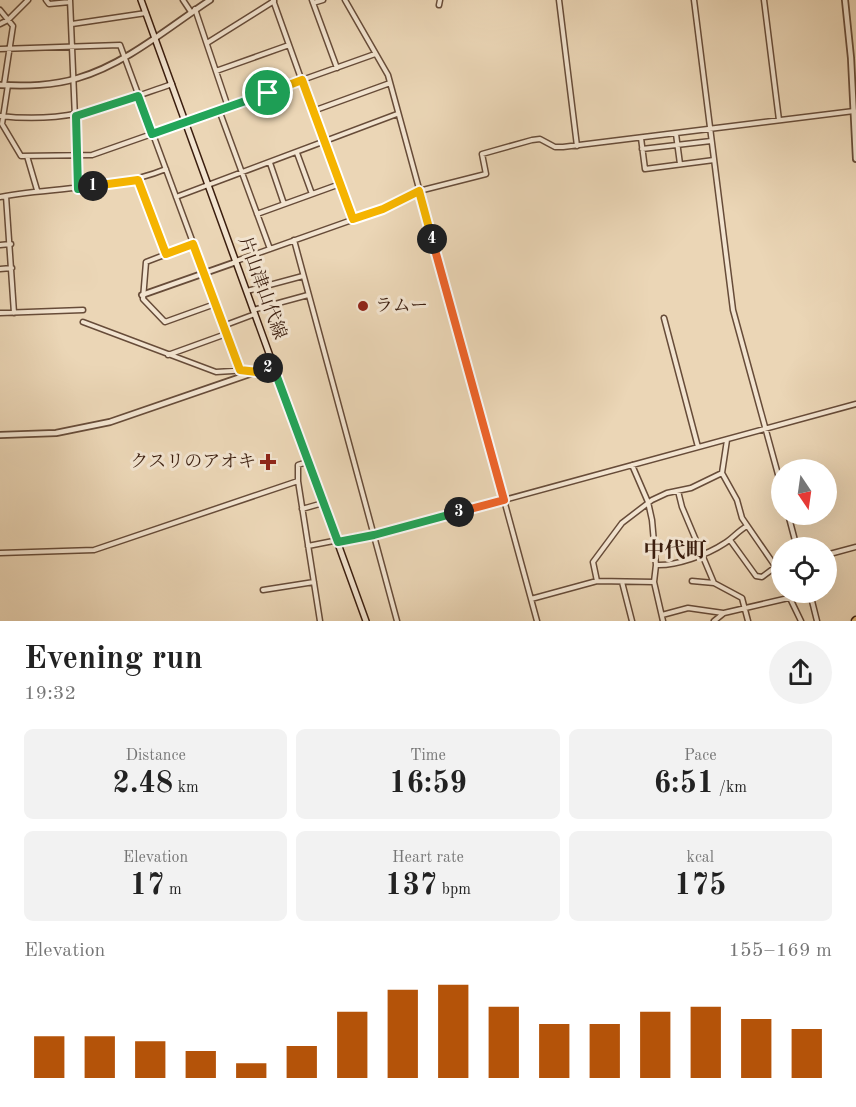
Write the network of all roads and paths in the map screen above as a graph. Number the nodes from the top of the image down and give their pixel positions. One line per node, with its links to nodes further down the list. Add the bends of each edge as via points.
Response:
1 (28, 0): 18 (street)
2 (46, 0): 13 (street, via 49,4)
3 (141, 0): 17 (main road, 片山津山代線)
4 (183, 0): 16 (street)
5 (210, 0): 16 (street)
6 (274, 0): 22 (street); 23 (street)
7 (323, 0): 14 (street)
8 (345, 0): 27 (street)
9 (559, 0): 54 (street)
10 (694, 0): 47 (street)
11 (764, 0): 44 (street)
12 (845, 0): 40 (street)
13 (70, 1): 20 (street)
14 (313, 2): 29 (street)
15 (0, 10): 18 (street)
16 (193, 11): 21 (street); 22 (street)
17 (146, 13): 20 (street); 21 (main road, 片山津山代線)
18 (8, 20): 19 (street); 26 (street, via 13,26)
19 (0, 24)
20 (72, 24): 24 (street)
21 (155, 37): 28 (street); 34 (main road, 片山津山代線)
22 (207, 44): 30 (street)
23 (289, 45): 30 (street); 32 (street)
24 (73, 48): 26 (street); 28 (street, via 120,45); 31 (street)
25 (0, 49): 26 (street)
26 (9, 50): 35 (street)
27 (375, 54): 29 (street); 33 (street)
28 (124, 57): 31 (street); 36 (street)
29 (337, 68): 32 (street)
30 (216, 71): 37 (street)
31 (75, 79): 35 (street); 43 (street)
32 (302, 80): 37 (street); 39 (street)
33 (390, 83): 39 (street); 41 (street)
34 (172, 84): 36 (street); 45 (main road, 片山津山代線)
35 (4, 85): 42 (street)
36 (138, 96): 43 (street); 48 (street)
37 (228, 107): 38 (street)
38 (219, 110): 45 (street); 64 (street)
39 (313, 111): 52 (street)
40 (854, 111): 44 (street); 59 (street)
41 (397, 114): 52 (street); 70 (street)
42 (1, 116): 43 (street); 46 (street)
43 (76, 116): 58 (street)
44 (779, 120): 47 (street)
45 (186, 122): 48 (street); 66 (main road, 片山津山代線)
46 (1, 123): 57 (street, via 18,154)
47 (710, 129): 49 (street); 51 (street)
48 (152, 134): 58 (street, via 98,153); 63 (street)
49 (676, 134): 50 (street); 53 (street)
50 (641, 138): 54 (street); 55 (street)
51 (711, 141): 53 (street); 60 (street)
52 (325, 143): 56 (street); 67 (street)
53 (678, 145): 55 (street); 62 (street)
54 (577, 146): 70 (street, via 555,147 540,139 482,154 486,174)
55 (642, 149): 62 (street, via 645,169)
56 (297, 153): 61 (street); 71 (street)
57 (27, 156): 58 (street); 69 (street)
58 (77, 156): 68 (street)
59 (856, 159)
60 (714, 160): 62 (street); 108 (street, via 733,310)
61 (270, 163): 64 (street); 75 (street)
62 (680, 164)
63 (166, 169): 65 (street); 74 (street)
64 (242, 173): 66 (street); 76 (street)
65 (138, 180): 68 (street); 83 (street)
66 (209, 184): 74 (street); 84 (main road, 片山津山代線)
67 (340, 184): 71 (street); 77 (street)
68 (78, 189): 69 (street)
69 (37, 190): 72 (street)
70 (419, 191): 77 (street); 118 (street)
71 (312, 194): 75 (street)
72 (6, 196): 73 (street); 79 (street)
73 (0, 197)
74 (176, 197): 80 (street)
75 (285, 204): 76 (street)
76 (257, 214): 82 (street)
77 (353, 219): 78 (street)
78 (294, 240): 82 (street); 88 (street)
79 (11, 243): 81 (street); 85 (street)
80 (193, 244): 83 (street); 87 (street)
81 (0, 245)
82 (270, 249): 84 (street)
83 (166, 254): 90 (street, via 144,263)
84 (236, 262): 87 (street); 89 (main road, 片山津山代線)
85 (12, 268): 86 (street); 96 (street)
86 (0, 269)
87 (204, 273): 90 (street); 92 (street)
88 (303, 276): 89 (street); 91 (street)
89 (247, 291): 94 (main road, 片山津山代線)
90 (142, 295): 92 (street, via 165,322)
91 (308, 295): 94 (street); 123 (street)
92 (215, 304): 99 (street)
93 (83, 310): 96 (street)
94 (254, 312): 99 (street); 102 (main road, 片山津山代線)
95 (0, 313): 96 (street)
96 (14, 313)
97 (664, 318): 111 (street)
98 (83, 322): 101 (street)
99 (223, 326): 100 (street)
100 (226, 334): 101 (street); 103 (street)
101 (168, 355): 104 (street, via 216,372)
102 (273, 366): 105 (street); 113 (main road, 片山津山代線)
103 (240, 370): 104 (street); 105 (street)
104 (227, 372): 106 (street)
105 (257, 372): 106 (street)
106 (229, 382): 109 (street, via 87,428)
107 (856, 404): 108 (street)
108 (765, 429): 110 (street); 112 (street)
109 (0, 435)
110 (727, 440): 111 (street); 115 (street)
111 (698, 447): 114 (street)
112 (774, 459)
113 (307, 462): 116 (street, via 298,465); 120 (main road, 片山津山代線)
114 (632, 465): 118 (street); 119 (street)
115 (722, 473): 117 (street); 122 (street)
116 (298, 481): 121 (street); 129 (street, via 94,550)
117 (678, 491): 119 (street); 130 (street)
118 (504, 500): 123 (street); 141 (street)
119 (648, 502): 132 (street); 134 (street, via 622,523 593,562)
120 (323, 503): 121 (street); 125 (main road, 片山津山代線)
121 (302, 509): 126 (street)
122 (747, 526): 124 (street); 131 (street)
123 (374, 535): 125 (street); 150 (street)
124 (730, 540): 130 (street); 133 (street, via 756,576 762,577)
125 (338, 542): 126 (street); 149 (main road, 片山津山代線)
126 (308, 546): 136 (street)
127 (856, 547): 128 (street)
128 (837, 552)
129 (0, 553)
130 (701, 554): 132 (street, via 672,565); 139 (street)
131 (771, 562)
132 (656, 565): 138 (street)
133 (771, 570)
134 (597, 581): 137 (street); 141 (street)
135 (692, 581): 139 (street)
136 (314, 582): 140 (street); 148 (street)
137 (622, 582): 138 (street); 152 (street)
138 (654, 582): 147 (street)
139 (714, 583): 145 (street, via 742,598)
140 (263, 590)
141 (530, 599): 151 (street)
142 (771, 602): 145 (street)
143 (792, 603): 156 (street)
144 (813, 603): 157 (street)
145 (745, 608): 146 (street); 155 (street)
146 (724, 613): 147 (street, via 688,608); 154 (street)
147 (662, 615): 153 (street)
148 (320, 621)
149 (366, 621)
150 (397, 621)
151 (537, 621)
152 (632, 621)
153 (663, 621)
154 (714, 621)
155 (748, 621)
156 (801, 621)
157 (818, 621)

